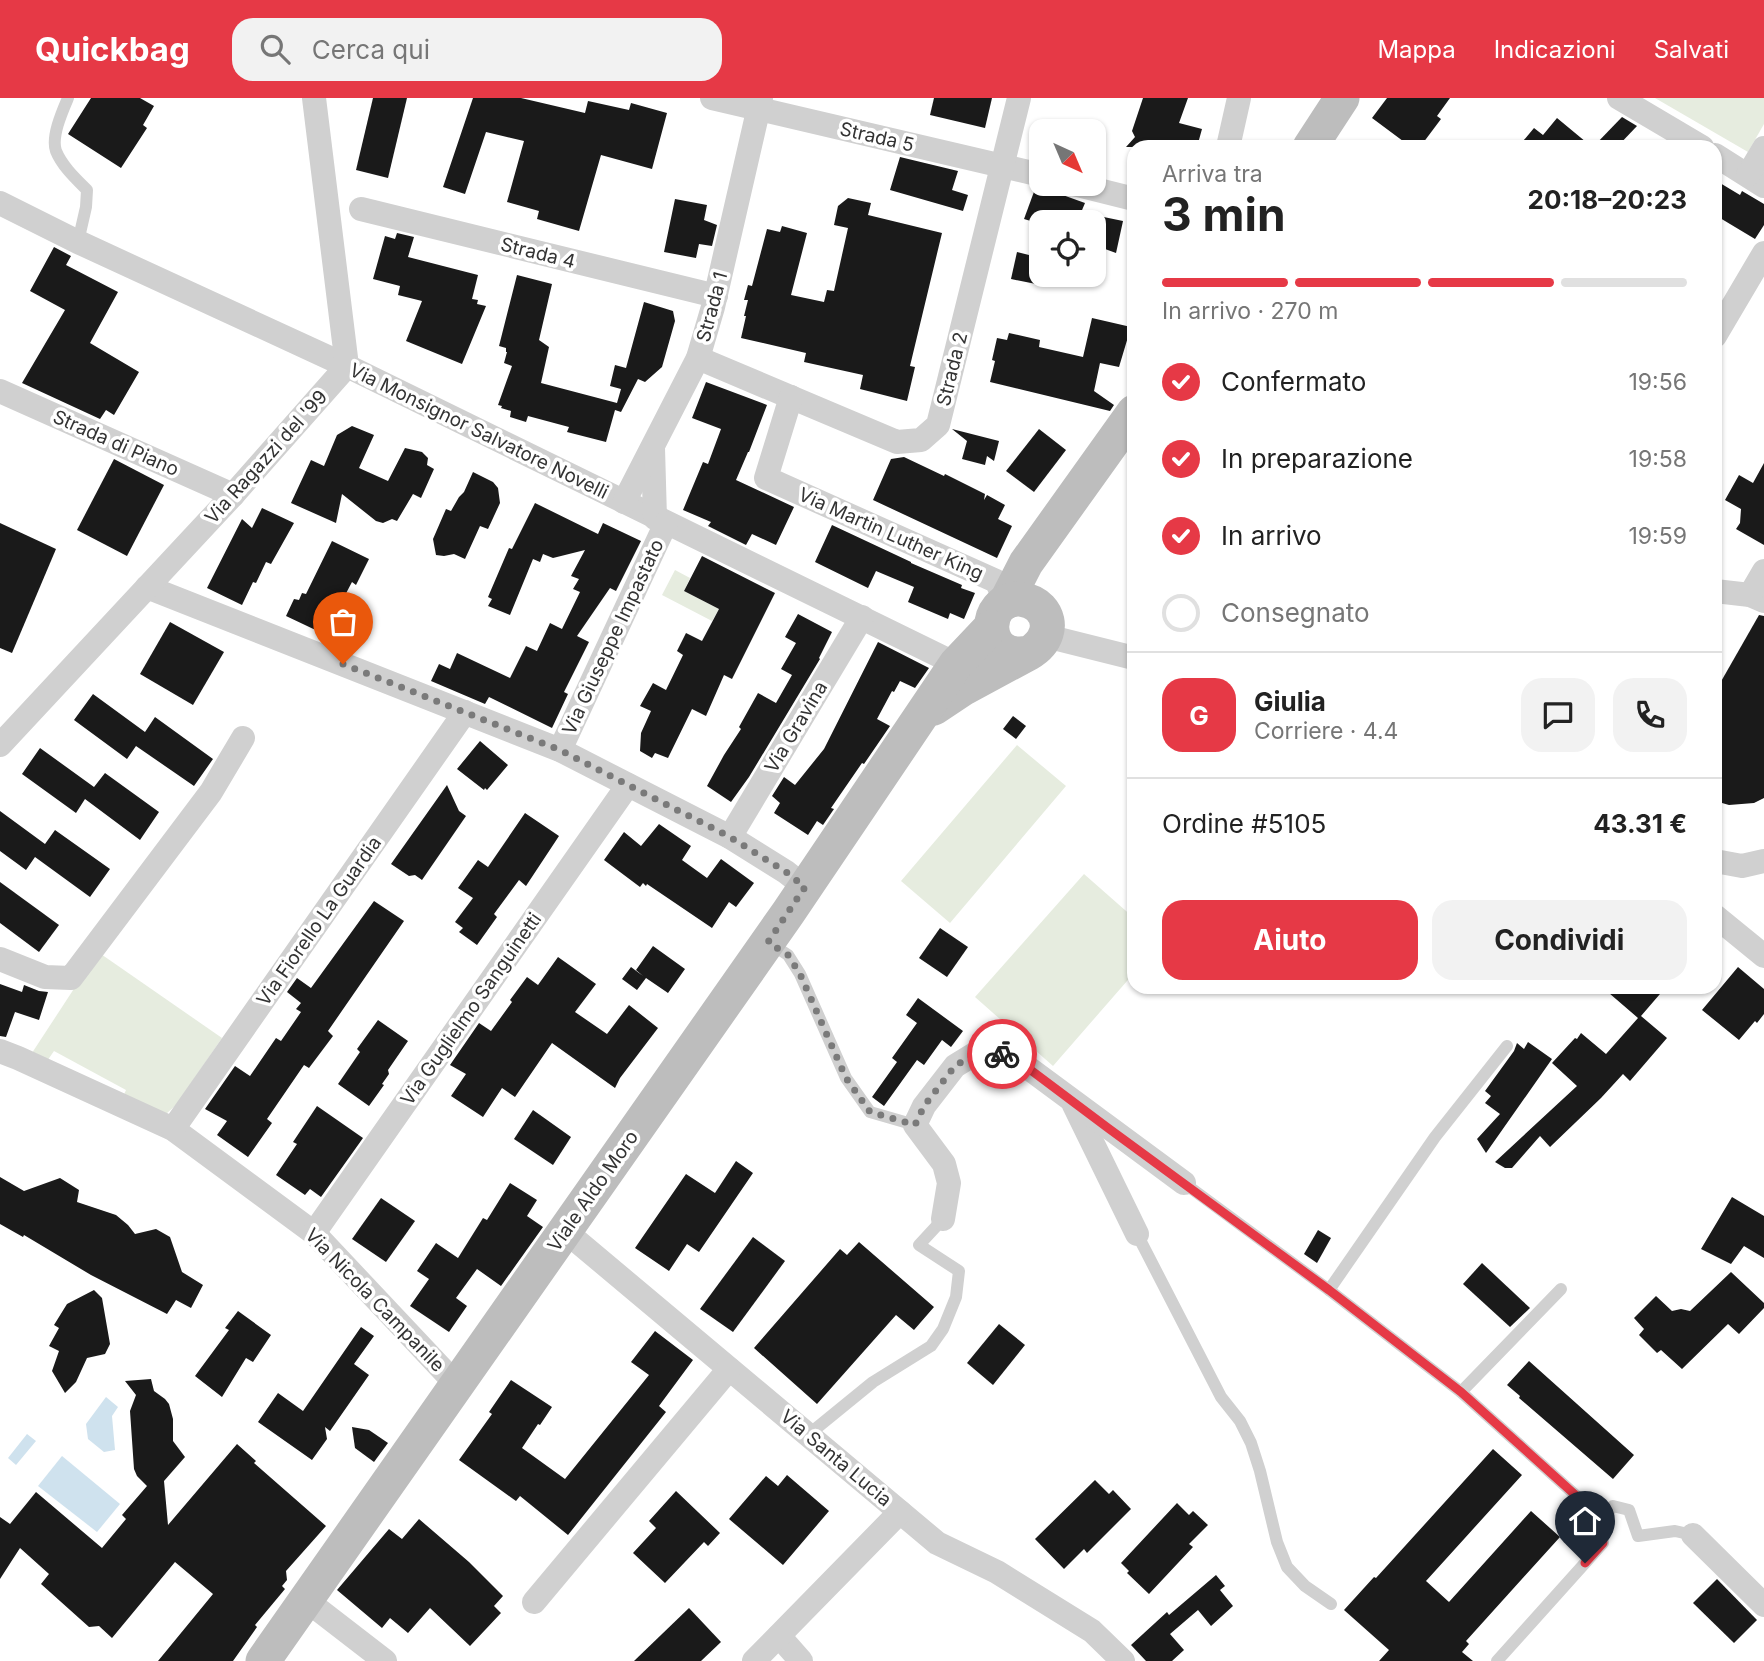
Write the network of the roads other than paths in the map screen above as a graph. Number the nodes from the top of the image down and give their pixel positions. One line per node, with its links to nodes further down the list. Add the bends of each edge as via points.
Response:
1 (68, 98): 21 (lane, via 57,124 55,150 87,190)
2 (314, 98): 26 (street)
3 (712, 98): 8 (street, Strada 5)
4 (1020, 98): 14 (street, Strada 2)
5 (1239, 98): 9 (street)
6 (1342, 98): 10 (main road)
7 (1619, 98): 11 (street)
8 (759, 104): 14 (street, Strada 5); 23 (street, Strada 1)
9 (1230, 140)
10 (1315, 140)
11 (1690, 140)
12 (1764, 148): 16 (street)
13 (1722, 159): 16 (street)
14 (1003, 166): 15 (street, Strada 5); 28 (street, Strada 2, via 938,425 921,440 897,442)
15 (1029, 173)
16 (1756, 180)
17 (1106, 192): 18 (street)
18 (1127, 197)
19 (0, 203): 21 (street, Via Monsignor Salvatore Novelli)
20 (361, 209): 23 (street, Strada 4)
21 (78, 242): 26 (street, Via Monsignor Salvatore Novelli)
22 (1764, 253): 24 (street)
23 (716, 296): 25 (street, Strada 1)
24 (1722, 324)
25 (698, 358): 28 (street, Strada 2); 30 (street, Strada 1)
26 (347, 366): 31 (street, Via Ragazzi del '99); 32 (street, Via Monsignor Salvatore Novelli)
27 (0, 391): 31 (street, Strada di Piano)
28 (791, 397): 39 (street, Via Martin Luther King, via 766,478 996,581)
29 (1127, 430): 34 (main road, Viale Aldo Moro)
30 (653, 445): 32 (street, Strada 1); 33 (street)
31 (233, 495): 36 (street, Via Ragazzi del '99)
32 (624, 502): 33 (street, Via Monsignor Salvatore Novelli)
33 (661, 520): 40 (street, Via Monsignor Salvatore Novelli); 48 (street, Via Giuseppe Impastato)
34 (1048, 532): 39 (main road, Viale Aldo Moro); 41 (main road, Viale Aldo Moro, via 1039,569)
35 (1764, 571): 38 (street)
36 (148, 587): 44 (street); 47 (street, Via Ragazzi del '99)
37 (1722, 592): 38 (street)
38 (1757, 598)
39 (1001, 610): 41 (main road, via 1014,599 1033,603); 41 (main road, via 992,636 1003,650 1020,655); 43 (main road, Viale Aldo Moro)
40 (862, 617): 43 (street, Via Monsignor Salvatore Novelli); 50 (street, Via Gravina)
41 (1038, 633): 42 (street); 45 (main road, Viale Aldo Moro)
42 (1127, 656)
43 (956, 664): 45 (main road, Viale Aldo Moro)
44 (464, 712): 48 (street); 62 (street, Via Fiorello La Guardia)
45 (920, 718): 53 (main road, Viale Aldo Moro)
46 (243, 738): 57 (street, via 211,792 71,978 45,977)
47 (0, 745)
48 (560, 750): 49 (street)
49 (628, 785): 50 (street); 66 (street, Via Guglielmo Sanguinetti)
50 (730, 837): 53 (street)
51 (1764, 861): 52 (street, via 1742,866)
52 (1722, 862)
53 (805, 887): 55 (main road, Viale Aldo Moro)
54 (1722, 922): 56 (street)
55 (768, 942): 61 (lane, via 788,955 800,974 846,1078 870,1112); 65 (main road, Viale Aldo Moro)
56 (1764, 956)
57 (0, 959)
58 (1507, 1046): 69 (lane, via 1435,1137)
59 (0, 1051): 62 (street, Via Nicola Campanile)
60 (1072, 1101): 61 (street, via 1012,1056 981,1050 955,1066); 63 (street); 67 (street)
61 (915, 1125): 64 (street, via 944,1164 949,1183)
62 (173, 1129): 66 (street, Via Nicola Campanile)
63 (1184, 1183): 69 (lane)
64 (943, 1219): 73 (lane, via 919,1245 959,1271 956,1297 943,1329 932,1346 873,1382)
65 (565, 1231): 70 (street, Via Santa Lucia); 71 (main road, Viale Aldo Moro)
66 (314, 1233): 71 (street, Via Nicola Campanile)
67 (1137, 1234): 79 (lane, via 1221,1397 1251,1443 1287,1567)
68 (1561, 1289): 72 (lane)
69 (1329, 1290): 72 (lane)
70 (729, 1369): 73 (street, Via Santa Lucia); 78 (street)
71 (457, 1385): 77 (main road, Viale Aldo Moro)
72 (1461, 1392): 75 (lane)
73 (808, 1435): 74 (street, Via Santa Lucia)
74 (900, 1512): 81 (street); 86 (street, Via Santa Lucia, via 937,1543 997,1572 1092,1631)
75 (1602, 1519): 76 (lane, via 1613,1506 1629,1510 1638,1536 1675,1531); 87 (lane, via 1603,1543)
76 (1693, 1535): 80 (street)
77 (306, 1601): 82 (main road, Viale Aldo Moro); 83 (street)
78 (534, 1602)
79 (1331, 1604)
80 (1764, 1605)
81 (779, 1636): 84 (street); 85 (street)
82 (263, 1661)
83 (385, 1661)
84 (754, 1661)
85 (801, 1661)
86 (1124, 1661)
87 (1497, 1661)

